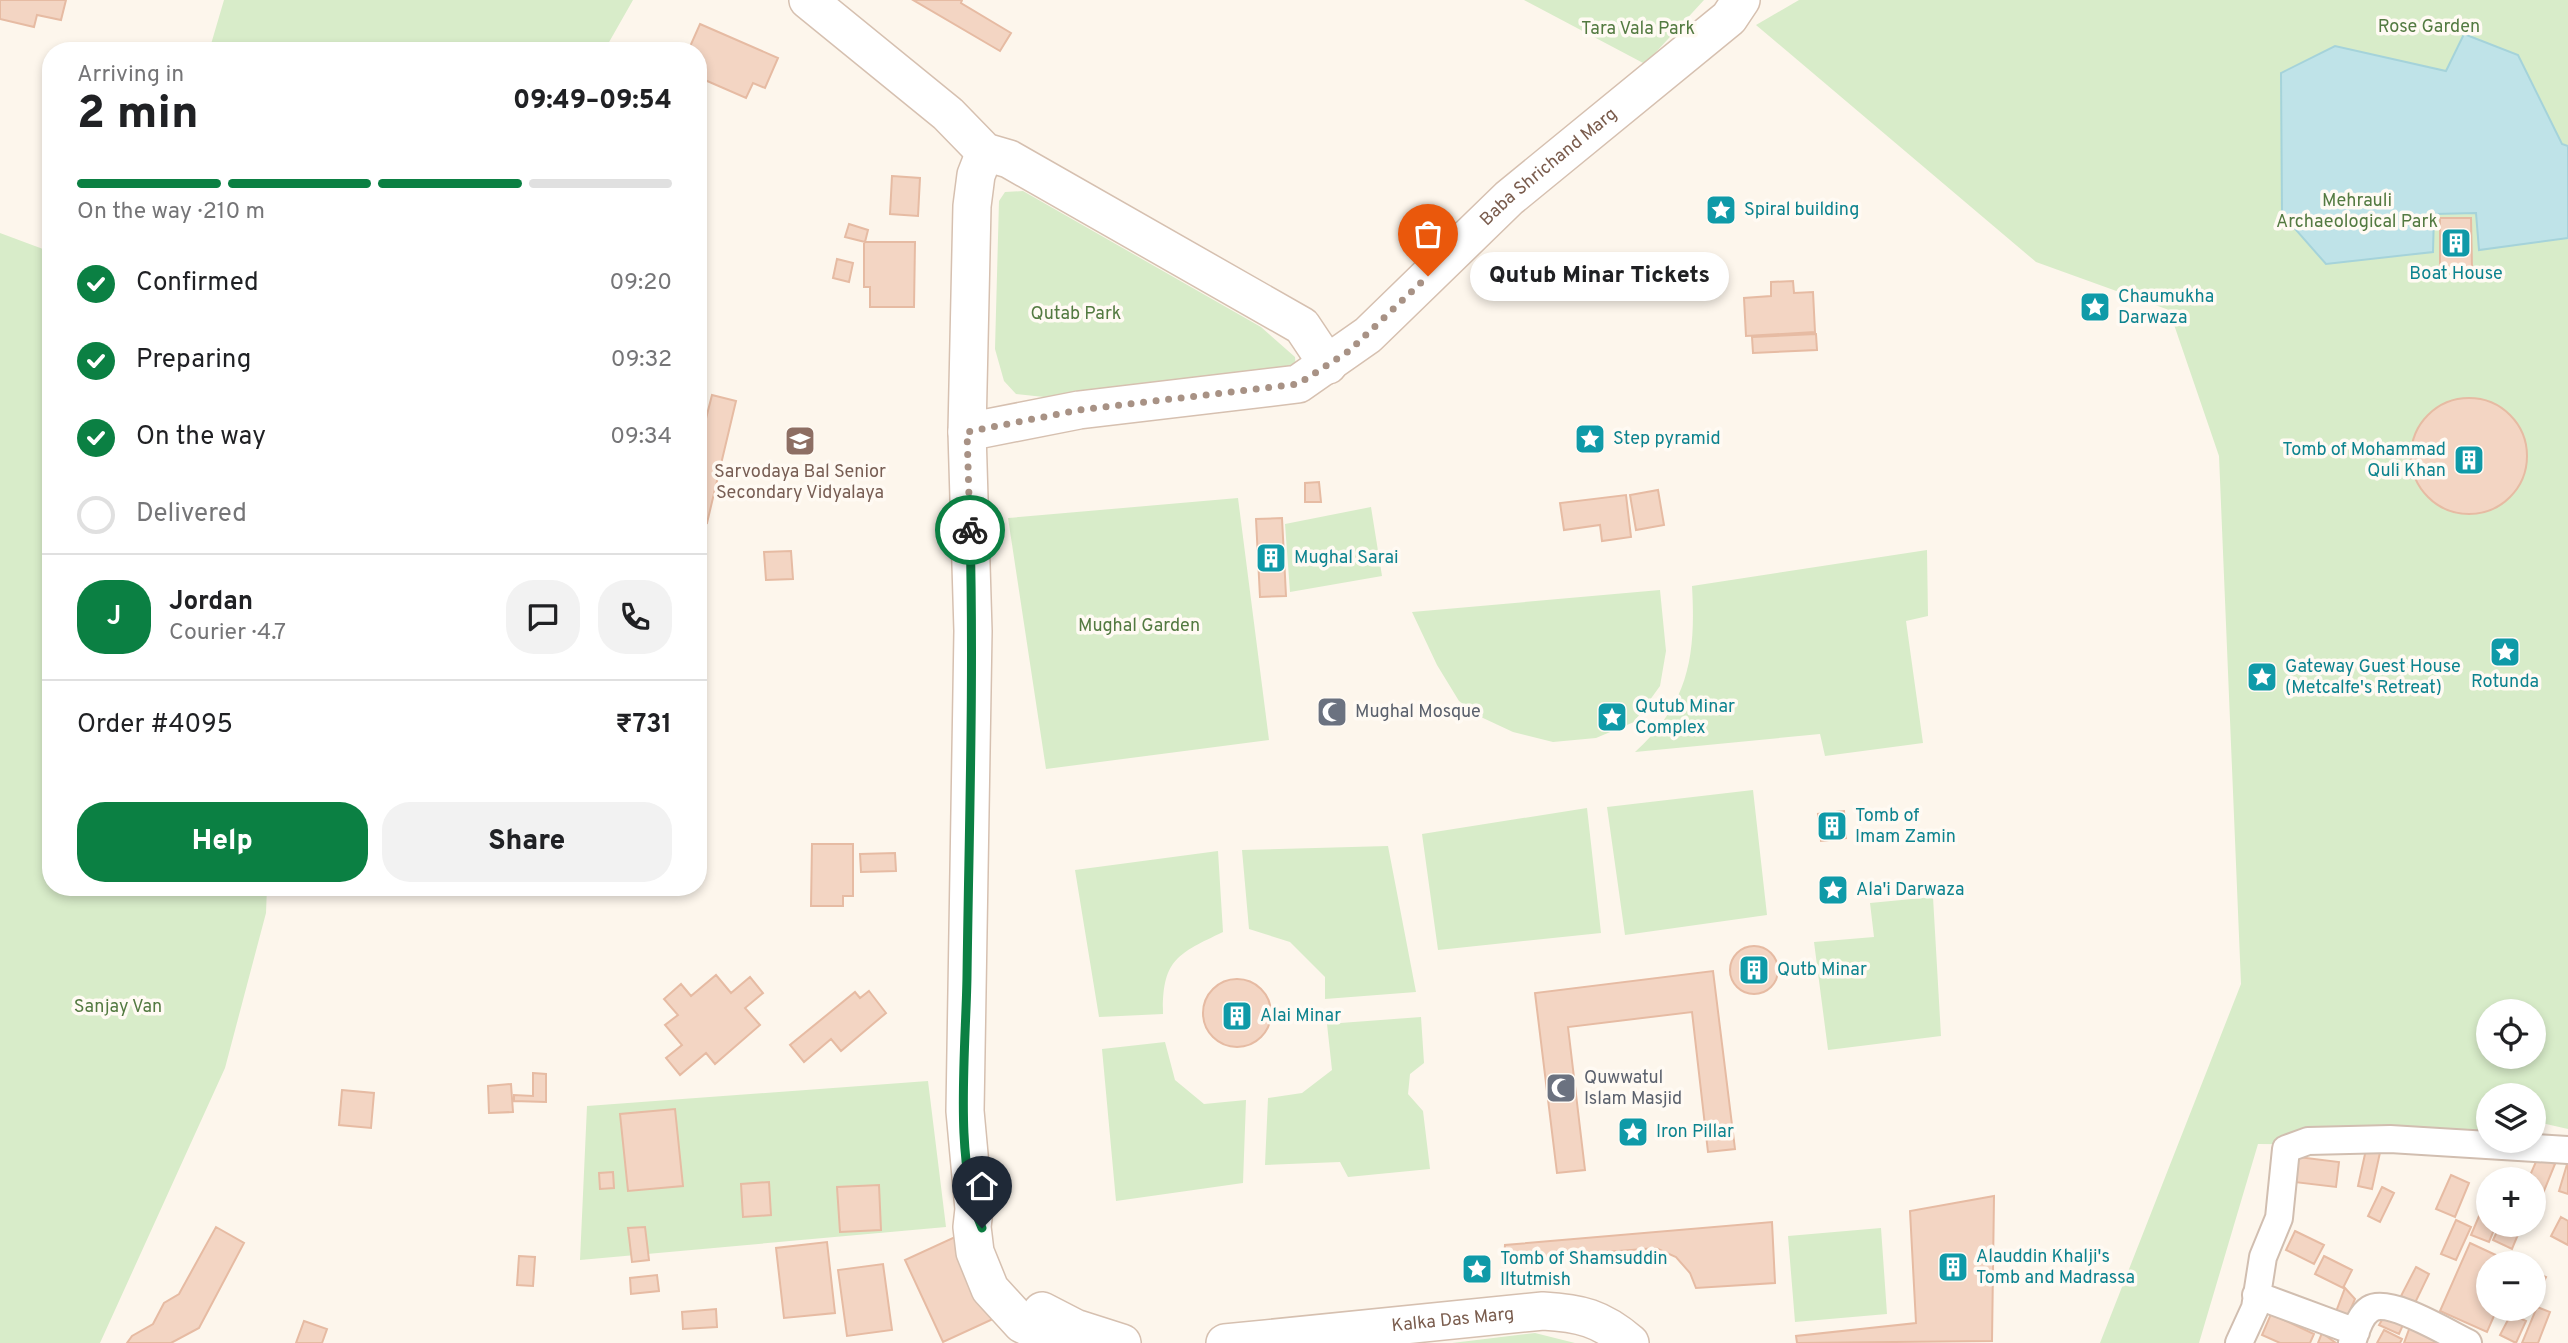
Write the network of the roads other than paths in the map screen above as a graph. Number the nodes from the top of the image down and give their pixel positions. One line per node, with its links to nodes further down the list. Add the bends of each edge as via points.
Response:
1 (808, 0): 3 (street, via 948,114)
2 (1741, 0): 4 (street, Baba Shrichand Marg, via 1729,18 1509,198 1368,335)
3 (985, 152): 4 (street, via 1009,159 1302,326); 5 (street, via 972,206)
4 (1328, 365): 5 (street, Baba Shrichand Marg, via 1298,384 1280,388 1034,416)
5 (967, 432): 7 (street, via 973,631 965,1111)
6 (2568, 1150): 8 (street, via 2390,1139 2308,1141 2286,1149 2279,1218 2263,1257)
7 (974, 1209): 10 (street, via 1006,1276 1022,1295 1053,1318); 11 (street, via 975,1252 990,1289 1022,1324)
8 (2256, 1295): 9 (street); 14 (street)
9 (2354, 1338): 15 (street, via 2360,1319 2380,1306)
10 (1108, 1342)
11 (1064, 1343)
12 (1225, 1343): 13 (street, Kalka Das Marg, via 1542,1311 1577,1312 1611,1327)
13 (1630, 1343)
14 (2239, 1343)
15 (2469, 1343)

